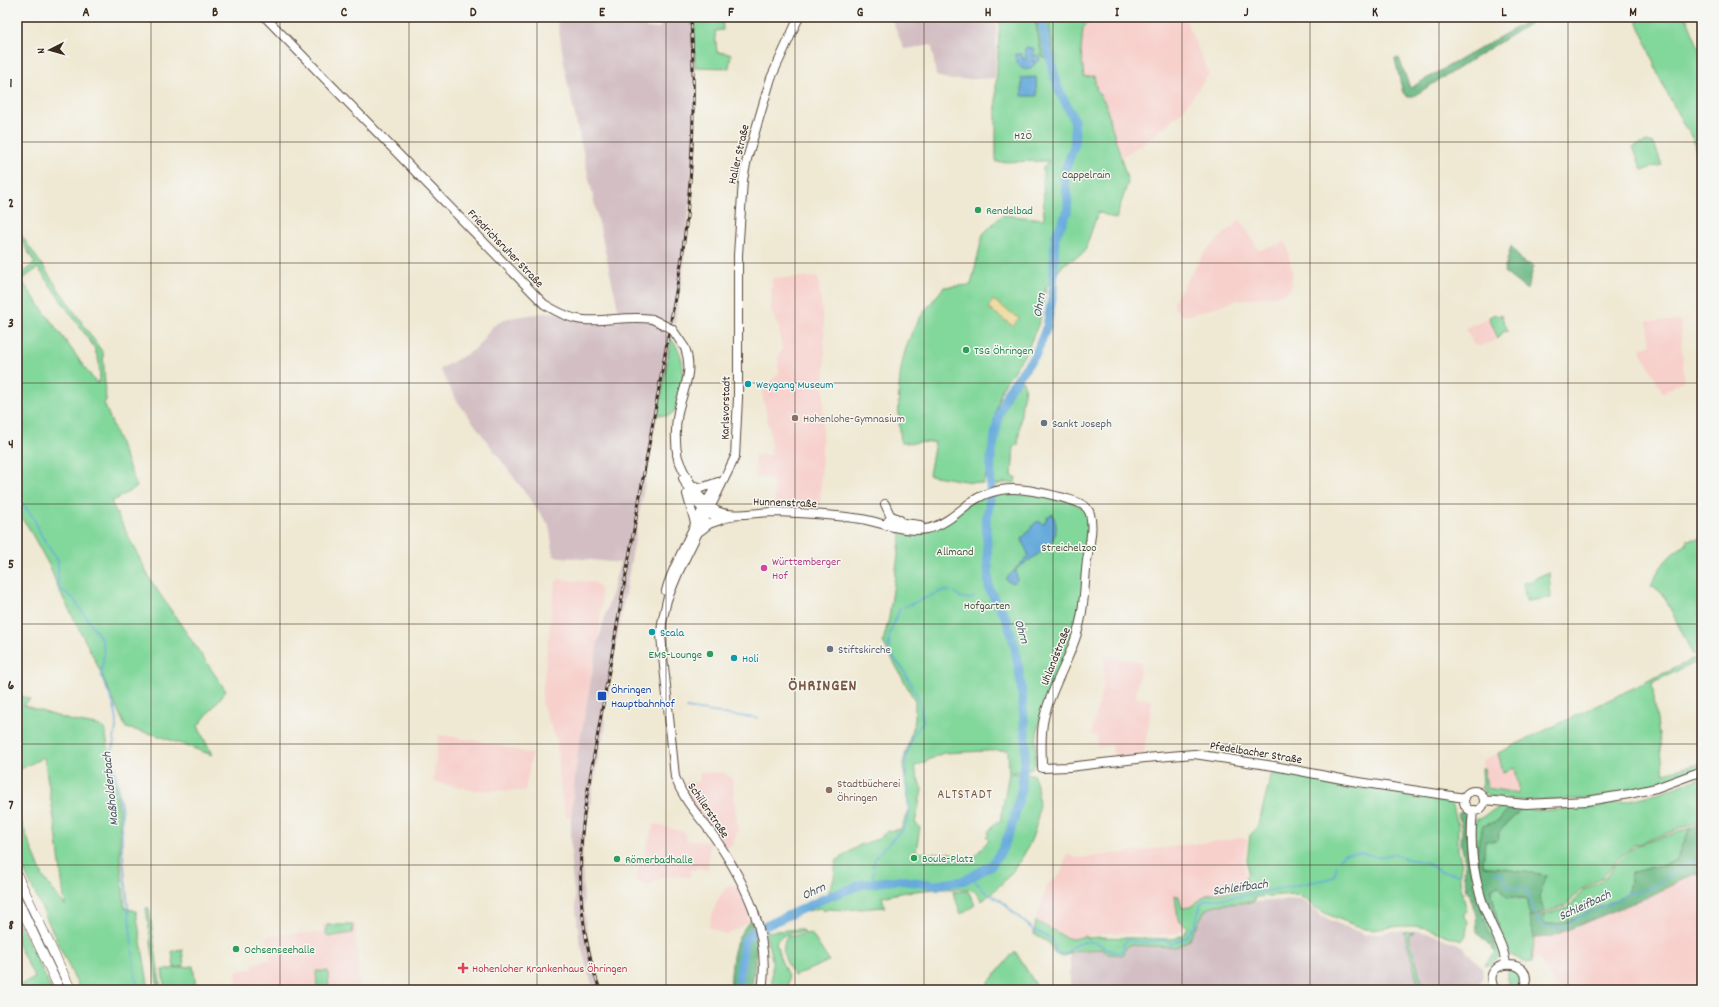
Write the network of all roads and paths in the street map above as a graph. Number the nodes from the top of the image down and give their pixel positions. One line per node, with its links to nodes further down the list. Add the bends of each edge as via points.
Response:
1 (265, 17): 4 (main road, Friedrichsruher Straße, bridge, via 544,304 558,313 586,320 633,317 652,319 672,329 685,348 689,373 677,421)
2 (800, 17): 3 (main road, Haller Straße, via 771,78 744,171)
3 (737, 304): 6 (main road, Karlsvorstadt, via 737,444 735,457)
4 (677, 455): 5 (main road, Friedrichsruher Straße); 7 (main road, Friedrichsruher Straße)
5 (680, 469): 10 (main road, Friedrichsruher Straße, via 688,490); 14 (main road)
6 (722, 480): 7 (main road, via 701,488); 10 (main road, Karlsvorstadt)
7 (692, 485): 10 (main road, Friedrichsruher Straße)
8 (885, 504): 15 (main road, via 894,518)
9 (1085, 505): 16 (main road, Hunnenstraße, via 1018,488 997,489 986,493); 19 (main road, Uhlandstraße, via 1090,512 1091,529 1081,616 1076,638 1044,717)
10 (707, 508): 11 (main road, Hunnenstraße, via 718,512); 12 (main road, via 718,518); 14 (main road, Schillerstraße); 17 (main road, Schillerstraße)
11 (741, 514): 12 (main road); 13 (main road, Hunnenstraße, via 794,513)
12 (727, 518): 17 (main road, via 709,524)
13 (861, 519): 15 (main road, Hunnenstraße); 16 (main road, Hunnenstraße, via 913,530)
14 (696, 523): 18 (main road, Schillerstraße, via 668,582)
15 (910, 524): 16 (main road, Hunnenstraße)
16 (937, 525)
17 (698, 533): 18 (main road, Schillerstraße, via 679,571)
18 (664, 611): 27 (main road, Schillerstraße, via 661,636 675,777 688,804 714,836 737,875 757,920 765,960)
19 (1042, 768): 21 (main road, Pfedelbacher Straße, via 1194,754)
20 (1702, 771): 22 (main road, via 1656,788 1587,801 1526,804)
21 (1465, 798): 22 (main road, via 1468,793 1476,791 1482,794); 23 (main road, via 1467,807)
22 (1484, 800): 23 (main road, via 1481,808)
23 (1473, 810): 26 (main road, via 1472,839 1476,878 1481,897 1505,952)
24 (17, 875): 29 (highway)
25 (17, 899): 28 (highway)
26 (1506, 964): 30 (main road, via 1499,966 1493,975 1492,983); 31 (main road, via 1516,965 1523,972)
27 (763, 989)
28 (60, 990)
29 (71, 990)
30 (1495, 990)
31 (1523, 990)

